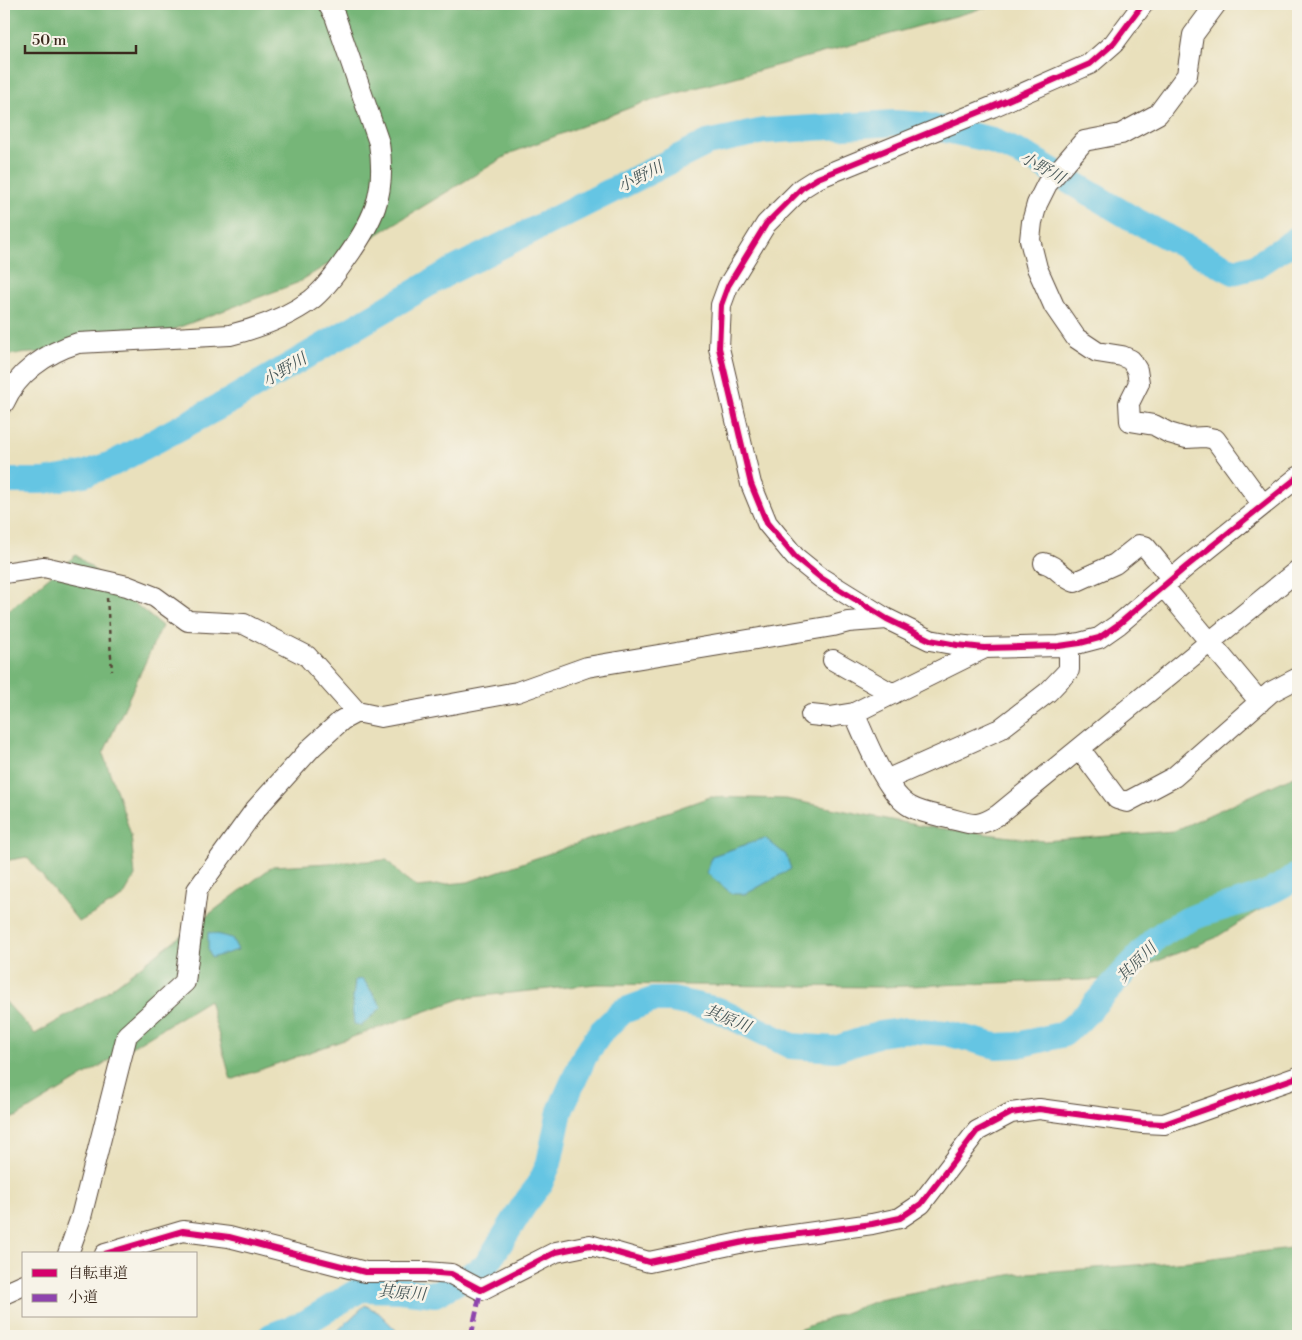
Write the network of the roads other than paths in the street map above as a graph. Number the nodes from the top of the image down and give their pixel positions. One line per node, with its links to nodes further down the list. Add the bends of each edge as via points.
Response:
1 (328, 4): 4 (street, via 379,143 382,164 382,183 376,209 362,238 332,278 311,300 289,314 250,330 230,335 78,343 62,348 38,362 20,378)
2 (1143, 4): 11 (street, via 1114,43 1090,64 818,178 802,188 772,218 728,286 721,305 719,348 751,484 767,524 795,557)
3 (1216, 4): 6 (street, via 1193,35 1187,75 1158,114 1122,134 1084,141 1047,184 1037,204 1030,240 1037,268 1054,306 1076,338 1097,352 1131,360 1139,383 1129,403 1130,421 1154,425 1186,438 1215,439)
4 (4, 404)
5 (1298, 476): 6 (street)
6 (1263, 505): 10 (street)
7 (1044, 563): 10 (street, via 1075,582 1114,564 1139,546 1145,546)
8 (1298, 570): 12 (street)
9 (4, 573): 19 (street, via 44,567 106,580 155,597 188,621 244,624 307,656)
10 (1167, 583): 12 (street); 13 (street, via 1099,638)
11 (887, 619): 14 (street, via 930,640); 19 (street, via 848,622 587,667 517,692 381,717)
12 (1211, 641): 18 (street); 22 (street)
13 (1069, 645): 14 (street); 23 (street, via 1069,670 1048,692 1000,729)
14 (986, 648): 17 (street)
15 (833, 660): 17 (street)
16 (1298, 678): 18 (street, via 1271,692)
17 (893, 694): 20 (street)
18 (1260, 702): 22 (street, via 1174,777 1126,802 1117,799)
19 (357, 712): 25 (street, via 342,720 312,748 255,810 196,890 185,982 127,1035 81,1217)
20 (854, 713): 21 (street, via 830,717); 23 (street)
21 (810, 715)
22 (1080, 749): 23 (street, via 984,825 913,808 902,802)
23 (886, 780)
24 (1298, 1077): 26 (street, via 1164,1124 1039,1109 1011,1113 977,1131 921,1204 900,1218 749,1241 649,1262 590,1245 556,1252 481,1290 451,1274 365,1272 229,1238 183,1231)
25 (69, 1252)
26 (112, 1252)
27 (22, 1285): 28 (street)
28 (4, 1294)

